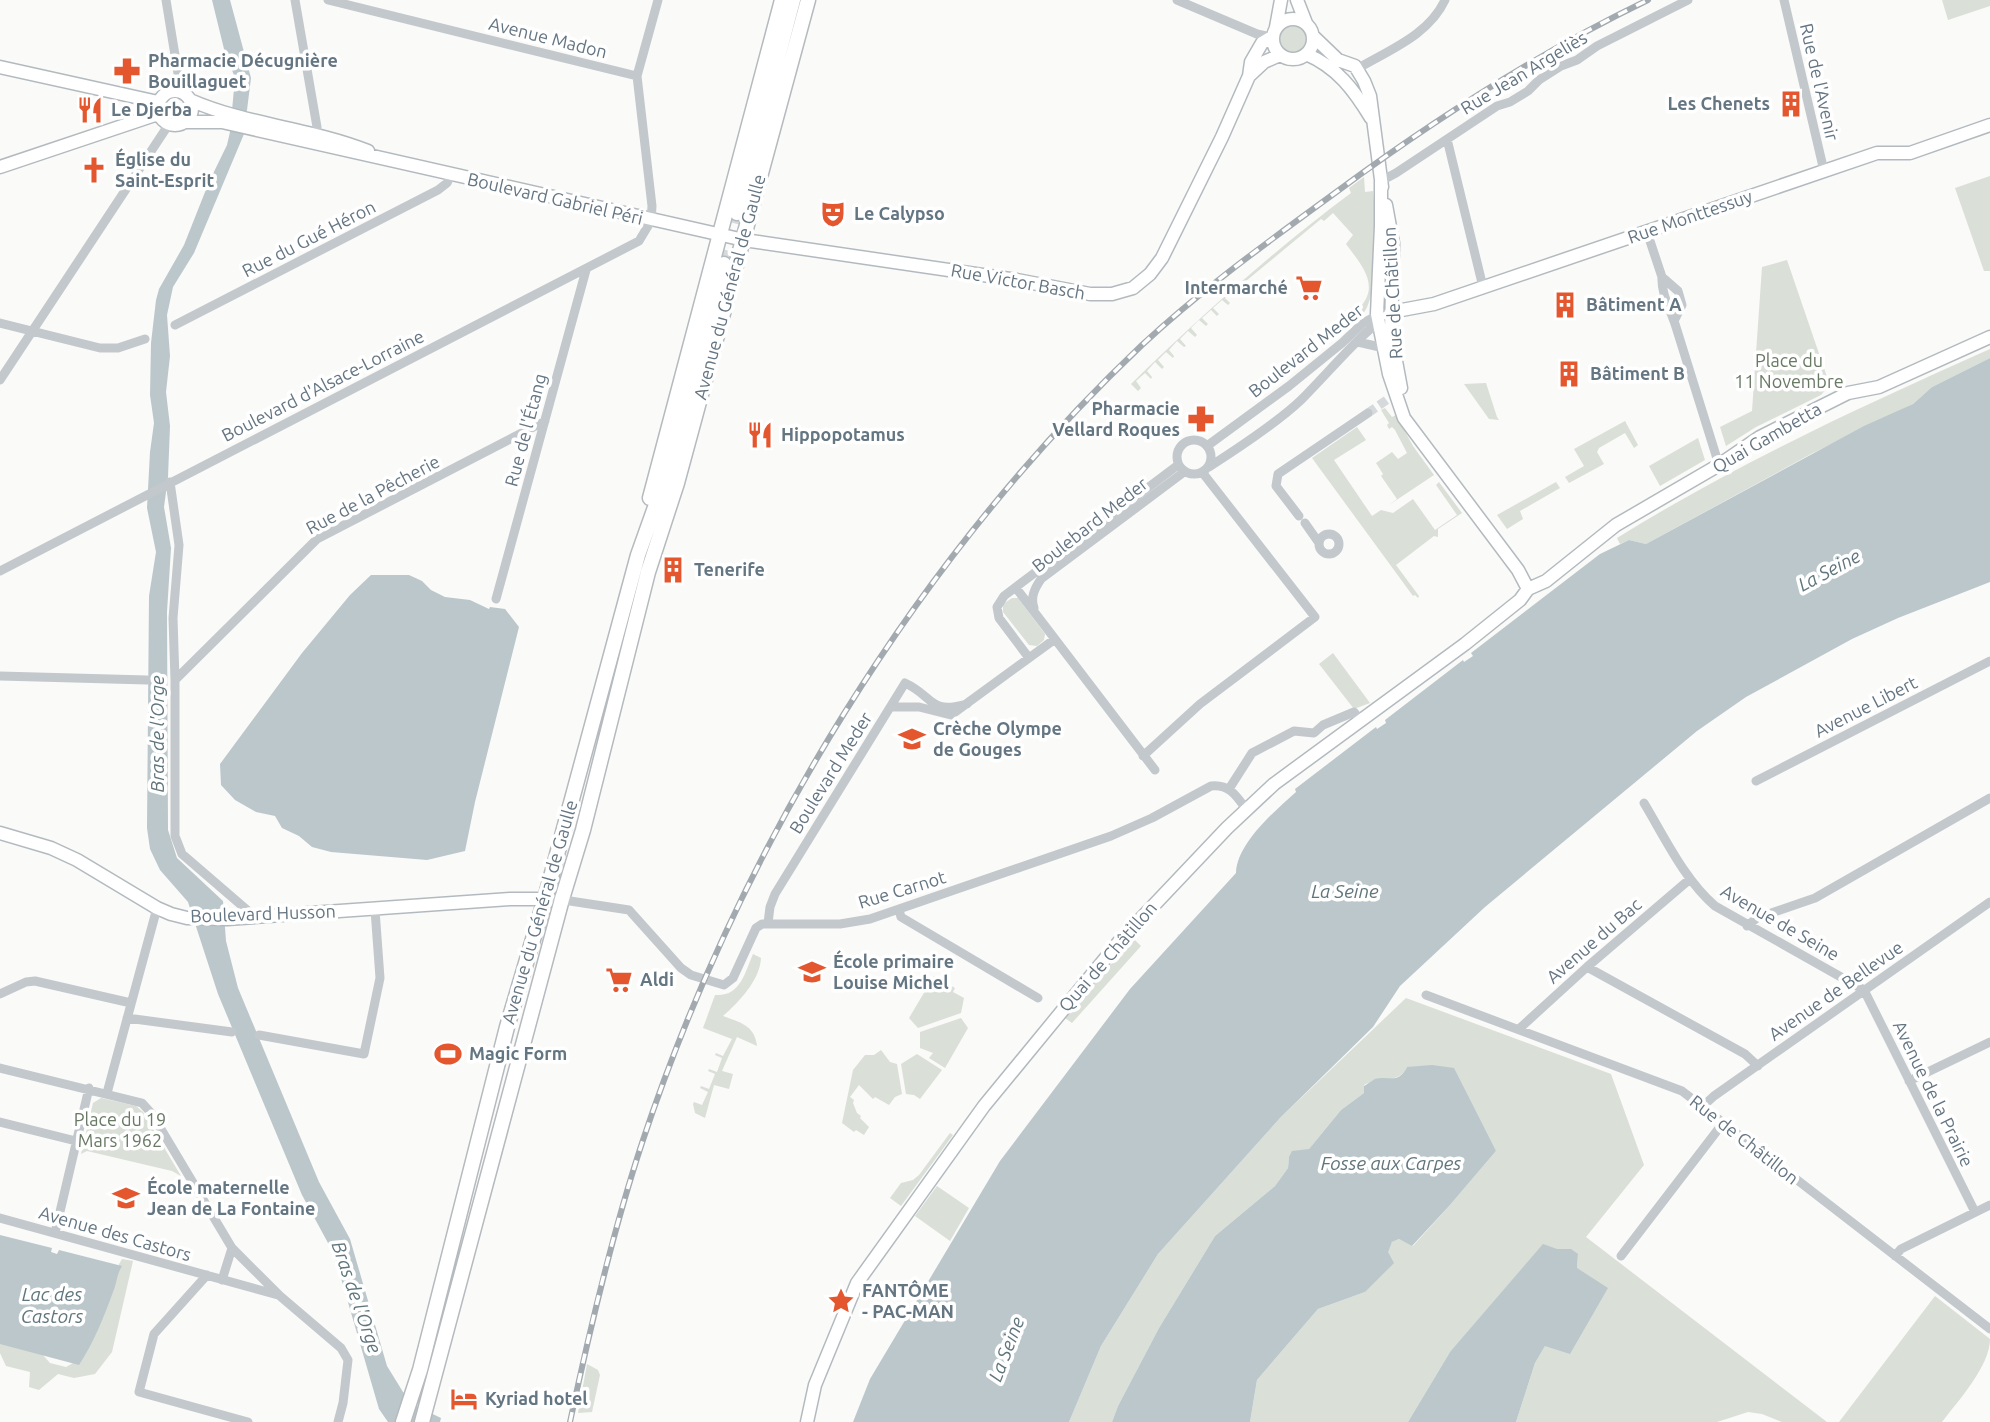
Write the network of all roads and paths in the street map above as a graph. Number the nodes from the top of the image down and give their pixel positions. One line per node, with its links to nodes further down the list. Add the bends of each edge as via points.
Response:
1 (166, 0): 23 (street)
2 (295, 0): 30 (street)
3 (328, 0): 21 (street, Avenue Madon)
4 (658, 0): 21 (street)
5 (782, 0): 40 (main road, Avenue du Général de Gaulle)
6 (795, 0): 36 (main road, Avenue du Général de Gaulle)
7 (808, 0): 41 (main road, Avenue du Général de Gaulle)
8 (1177, 0): 15 (street, via 1257,34)
9 (1281, 0): 15 (main road)
10 (1297, 0): 14 (main road)
11 (1445, 0): 20 (street, via 1424,29)
12 (1688, 0): 31 (street, Rue Jean Argeliès, via 1561,66)
13 (1784, 0): 33 (street, Rue de l'Avenir)
14 (1306, 23): 15 (main road, via 1290,19); 16 (main road)
15 (1274, 32): 18 (main road, via 1274,47); 22 (main road, Rue Victor Basch, via 1251,62)
16 (1313, 36): 17 (main road); 20 (main road, via 1338,60)
17 (1306, 54): 18 (main road, via 1293,60); 26 (main road, Rue de Châtillon, via 1324,62 1347,83)
18 (1280, 55): 22 (main road)
19 (0, 68): 24 (main road)
20 (1357, 69): 26 (main road, Rue de Châtillon, via 1370,96)
21 (638, 76): 37 (street)
22 (1249, 76): 41 (main road, Rue Victor Basch, via 1169,248 1150,274 1123,292 1090,294 1017,279)
23 (186, 96): 24 (main road, via 165,93); 25 (main road, Boulevard Gabriel Péri); 27 (main road, via 191,114)
24 (158, 108): 28 (main road); 32 (main road)
25 (229, 119): 27 (main road, Boulevard Gabriel Péri); 30 (main road, Boulevard Gabriel Péri)
26 (1373, 121): 35 (main road, Rue de Châtillon)
27 (185, 122): 28 (main road)
28 (169, 124): 51 (street)
29 (1990, 125): 33 (main road, Rue Monttessuy, via 1910,153 1877,153)
30 (316, 139): 34 (main road, Boulevard Gabriel Péri, via 345,141 393,160)
31 (1447, 139): 35 (street, Rue Jean Argeliès); 45 (street)
32 (0, 167)
33 (1824, 171): 39 (main road, Rue Monttessuy)
34 (452, 175): 37 (main road, Boulevard Gabriel Péri); 50 (street, Rue du Gué Héron, via 438,190)
35 (1381, 181): 38 (main road, Rue de Châtillon); 46 (main road, Rue de Châtillon, via 1393,243)
36 (737, 213)
37 (651, 220): 40 (main road, Boulevard Gabriel Péri); 43 (street, Boulevard d'Alsace-Lorraine, via 635,244)
38 (1381, 226): 46 (main road, via 1386,248 1384,301); 47 (main road, Rue de Châtillon)
39 (1647, 232): 44 (street); 45 (main road, Rue Monttessuy)
40 (718, 235): 41 (main road, Rue Victor Basch); 67 (main road, Avenue du Général de Gaulle)
41 (744, 240): 69 (main road, Avenue du Général de Gaulle)
42 (724, 264): 64 (main road, Avenue du Général de Gaulle)
43 (586, 270): 59 (street, Rue de l'Étang); 65 (street, Boulevard d'Alsace-Lorraine)
44 (1662, 276): 48 (street); 48 (street, via 1678,291 1682,305)
45 (1483, 287): 46 (main road, Rue Monttessuy, via 1434,304)
46 (1391, 312): 47 (street, Boulevard Meder); 57 (main road, Rue de Châtillon)
47 (1378, 318): 54 (street, Boulevard Meder); 55 (main road, Rue de Châtillon); 60 (street, Boulevard Meder, via 1363,323 1289,386)
48 (1674, 321): 61 (street)
49 (0, 323): 51 (street)
50 (175, 325)
51 (33, 331): 53 (street, via 100,348 118,348); 56 (street)
52 (1990, 337): 61 (main road, Quai Gambetta, via 1879,387 1848,393 1760,438)
53 (145, 339)
54 (1358, 342): 55 (street, Boulevard Meder); 63 (street, Boulevard Meder, via 1300,401)
55 (1384, 348): 57 (main road, Rue de Châtillon)
56 (0, 380)
57 (1395, 395): 70 (main road, Rue de Châtillon, via 1405,418)
58 (1368, 413): 66 (street, via 1278,474 1276,486)
59 (545, 421): 72 (street, Rue de l'Étang); 79 (street, Rue de la Pêcherie, via 317,539)
60 (1207, 446): 62 (street, via 1198,441 1182,444 1177,454); 63 (street, via 1211,456)
61 (1719, 465): 70 (main road, Quai Gambetta, via 1636,513 1546,581)
62 (1181, 468): 63 (street, via 1193,475); 71 (street); 73 (street, Boulebard Meder, via 1041,579 1032,600)
63 (1205, 470): 83 (street, via 1315,617 1200,704)
64 (668, 471): 67 (main road, Avenue du Général de Gaulle); 69 (main road, Avenue du Général de Gaulle)
65 (170, 482): 68 (street, Boulevard d'Alsace-Lorraine); 79 (street, via 179,545 173,618)
66 (1319, 543)
67 (638, 555): 92 (main road, Avenue du Général de Gaulle)
68 (0, 571)
69 (648, 572): 93 (main road, Avenue du Général de Gaulle)
70 (1526, 584): 82 (main road, Quai de Châtillon, via 1520,600)
71 (1016, 588): 73 (street); 75 (street, via 1004,596 997,612)
72 (496, 599)
73 (1035, 613): 74 (street)
74 (1055, 639): 75 (street, Boulevard Meder); 83 (street)
75 (1029, 658): 80 (street, Boulevard Meder)
76 (1990, 661): 85 (street, Avenue Libert)
77 (0, 676): 78 (street)
78 (147, 680)
79 (175, 680): 98 (street, via 175,836 183,854)
80 (967, 704): 81 (street, Boulevard Meder, via 947,715 919,707); 81 (street, via 945,708 905,683)
81 (891, 707): 99 (street, Boulevard Meder, via 775,894)
82 (1360, 720): 86 (street, via 1354,712 1314,733 1294,731 1266,744 1252,753); 89 (main road, Quai de Châtillon)
83 (1143, 756): 84 (street)
84 (1155, 770)
85 (1756, 781)
86 (1229, 789): 89 (street); 96 (street, Rue Carnot, via 1219,785 1206,788 1111,836)
87 (1990, 798): 100 (street, via 1827,892)
88 (1644, 803): 91 (street, Avenue de Seine)
89 (1246, 809): 136 (main road, Quai de Châtillon, via 1091,974 984,1106 910,1208 857,1283 815,1385)
90 (0, 833): 95 (main road, Boulevard Husson, via 77,860)
91 (1690, 879): 100 (street, Avenue de Seine, via 1715,906); 101 (street, Avenue du Bac)
92 (545, 899): 93 (street); 97 (main road, Boulevard Husson); 134 (main road, Avenue du Général de Gaulle)
93 (562, 899): 99 (street, via 629,910 681,968 724,985 733,978 756,928); 135 (main road, Avenue du Général de Gaulle)
94 (1990, 902): 102 (street, Avenue de Bellevue)
95 (157, 908): 98 (main road, Boulevard Husson, via 187,918); 106 (street)
96 (899, 909): 99 (street, Rue Carnot, via 840,923); 105 (street, via 901,916)
97 (375, 910): 98 (main road, Boulevard Husson); 110 (street, via 380,978 364,1054)
98 (254, 916)
99 (768, 923)
100 (1747, 926): 102 (street, Avenue de Seine)
101 (1587, 967): 108 (street, Avenue du Bac); 112 (street, via 1745,1054)
102 (1864, 990): 112 (street, Avenue de Bellevue); 114 (street, Avenue de la Prairie)
103 (0, 994): 106 (street, via 35,981)
104 (1426, 995): 108 (street, Rue de Châtillon)
105 (1038, 998)
106 (131, 1003): 107 (street)
107 (127, 1018): 109 (street); 116 (street)
108 (1520, 1028): 117 (street, Rue de Châtillon, via 1682,1091)
109 (232, 1032)
110 (259, 1035)
111 (1990, 1042): 114 (street)
112 (1758, 1066): 117 (street, Avenue de Bellevue)
113 (0, 1068): 115 (street)
114 (1909, 1081): 122 (street, Avenue de la Prairie)
115 (89, 1088): 116 (street); 120 (street)
116 (107, 1093): 125 (street, via 142,1103 152,1114)
117 (1702, 1107): 119 (street, Rue de Châtillon)
118 (0, 1122): 120 (street)
119 (1723, 1124): 126 (street); 127 (street, Rue de Châtillon)
120 (76, 1141): 124 (street)
121 (1990, 1205): 122 (street)
122 (1975, 1212): 127 (street)
123 (0, 1218): 124 (street, Avenue des Castors)
124 (55, 1233): 128 (street, Avenue des Castors)
125 (232, 1248): 129 (street); 130 (street)
126 (1621, 1256)
127 (1895, 1256): 131 (street, Rue de Châtillon)
128 (207, 1275): 129 (street, Avenue des Castors); 132 (street, via 154,1334 139,1392)
129 (222, 1280): 130 (street, Avenue des Castors)
130 (280, 1296): 133 (street, via 341,1348 348,1360)
131 (1990, 1329)
132 (248, 1422)
133 (338, 1422)
134 (403, 1422)
135 (422, 1422)
136 (807, 1422)

